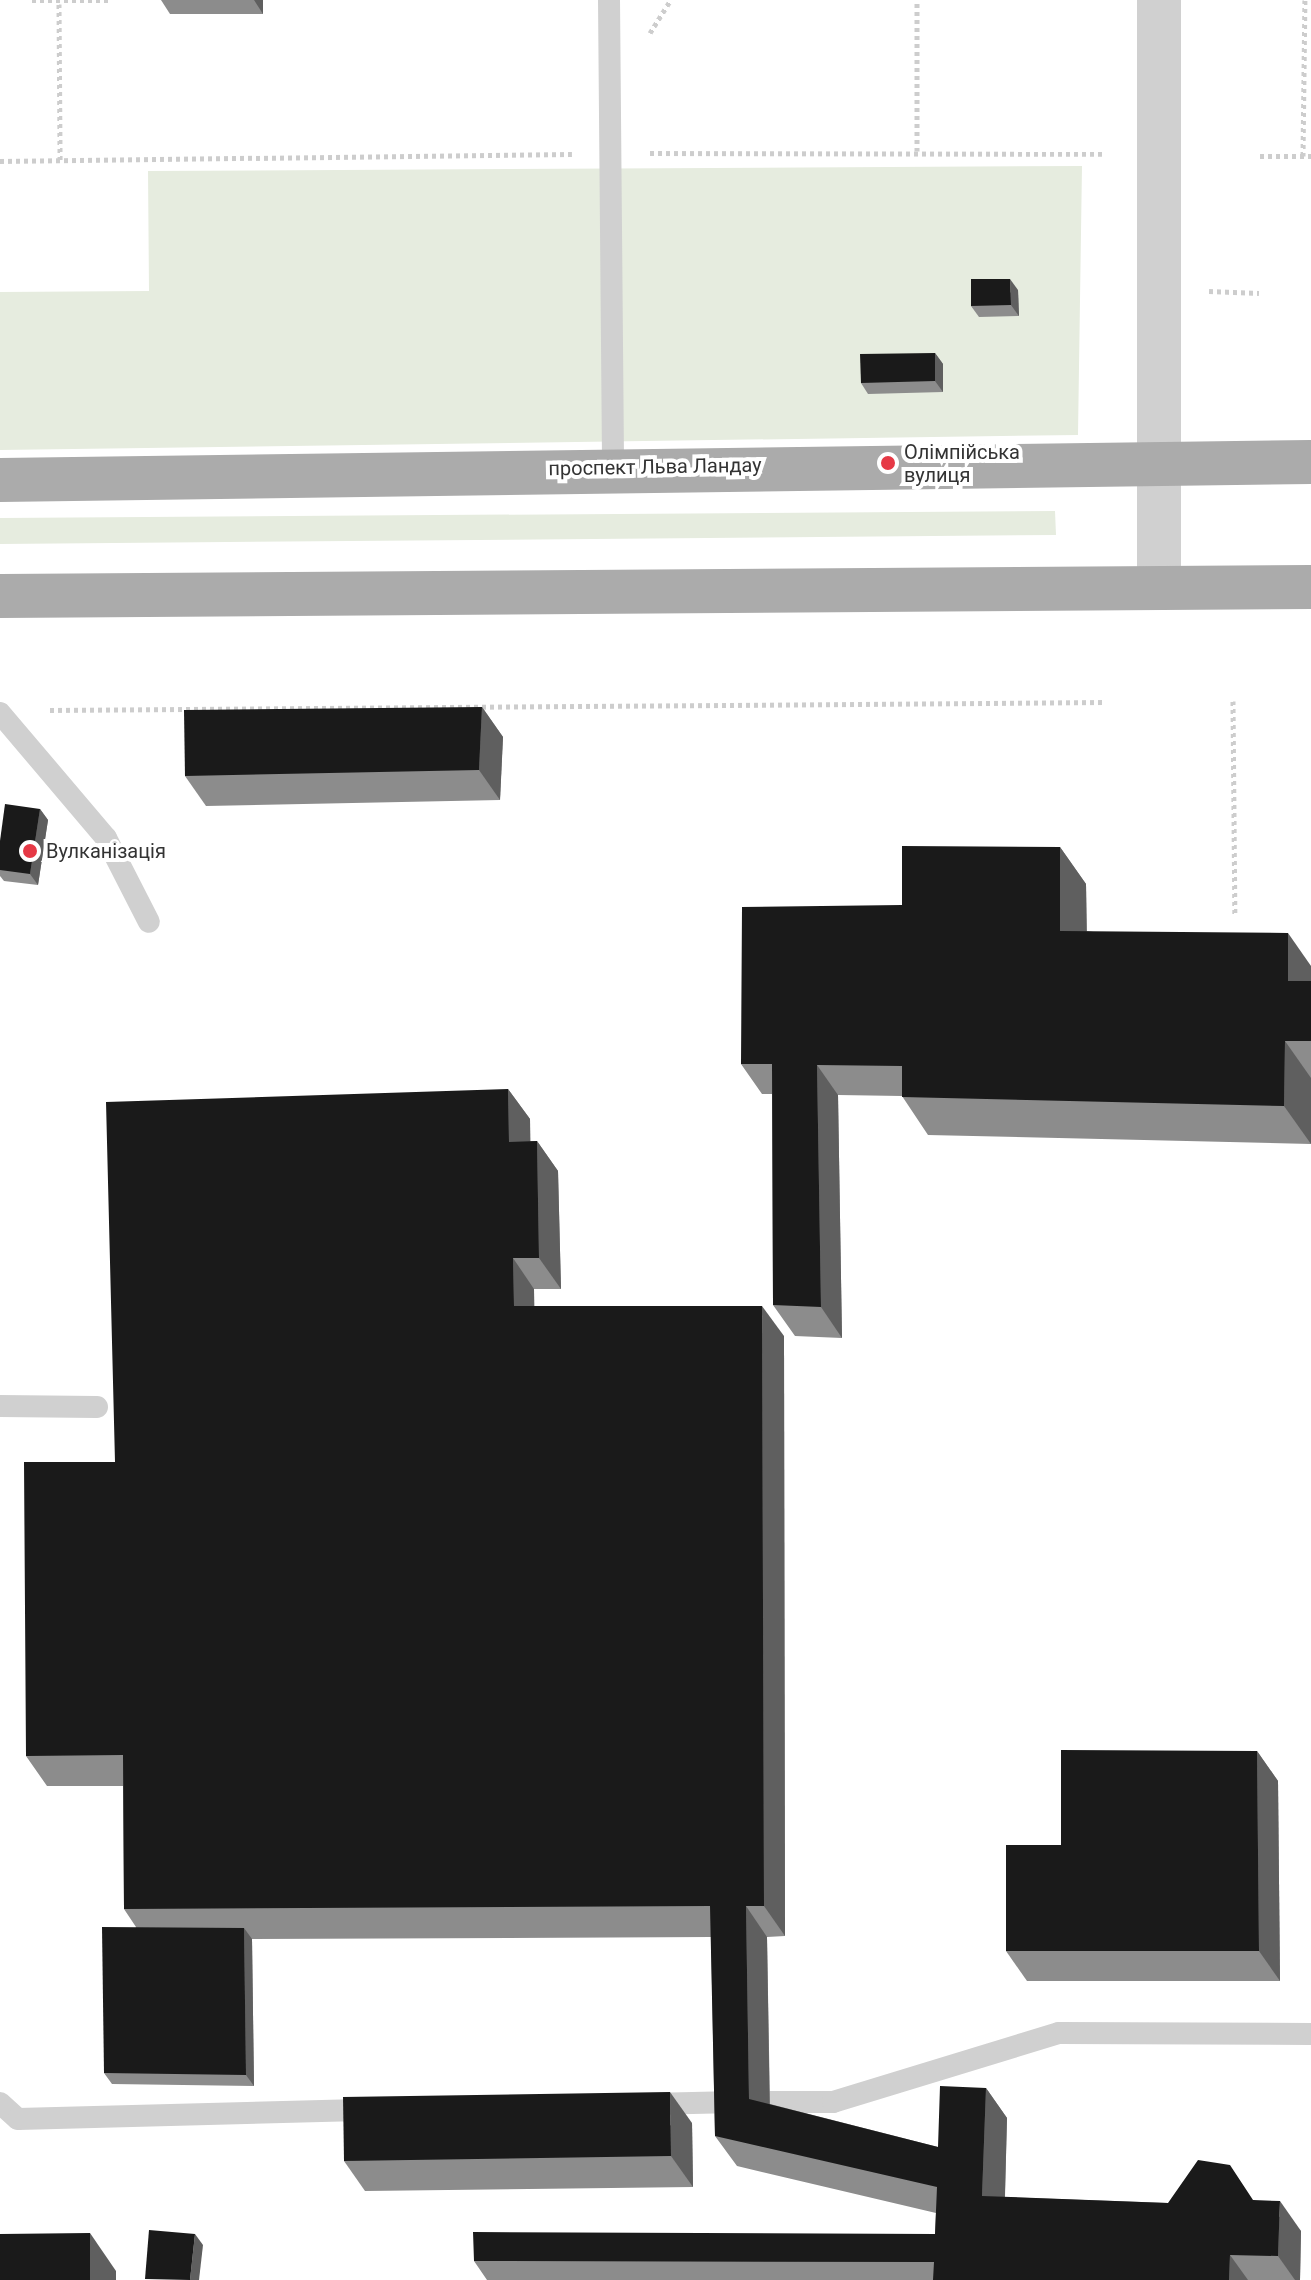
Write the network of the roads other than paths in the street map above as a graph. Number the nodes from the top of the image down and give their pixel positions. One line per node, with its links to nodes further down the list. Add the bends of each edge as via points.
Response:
1 (609, 0): 5 (lane)
2 (1159, 0): 3 (street)
3 (1156, 461): 4 (main road, проспект Льва Ландау); 5 (main road, проспект Льва Ландау); 7 (street)
4 (1311, 462)
5 (613, 468): 6 (main road, проспект Льва Ландау)
6 (0, 480)
7 (1159, 585): 8 (main road); 9 (main road)
8 (1311, 587)
9 (0, 596)
10 (0, 713): 11 (lane, via 106,838)
11 (149, 922)
12 (0, 1406): 13 (lane)
13 (97, 1407)
14 (1311, 2034): 16 (lane, via 1059,2033 833,2102)
15 (736, 2102): 18 (lane)
16 (770, 2102)
17 (0, 2103): 19 (lane, via 18,2119)
18 (624, 2104)
19 (401, 2110)

